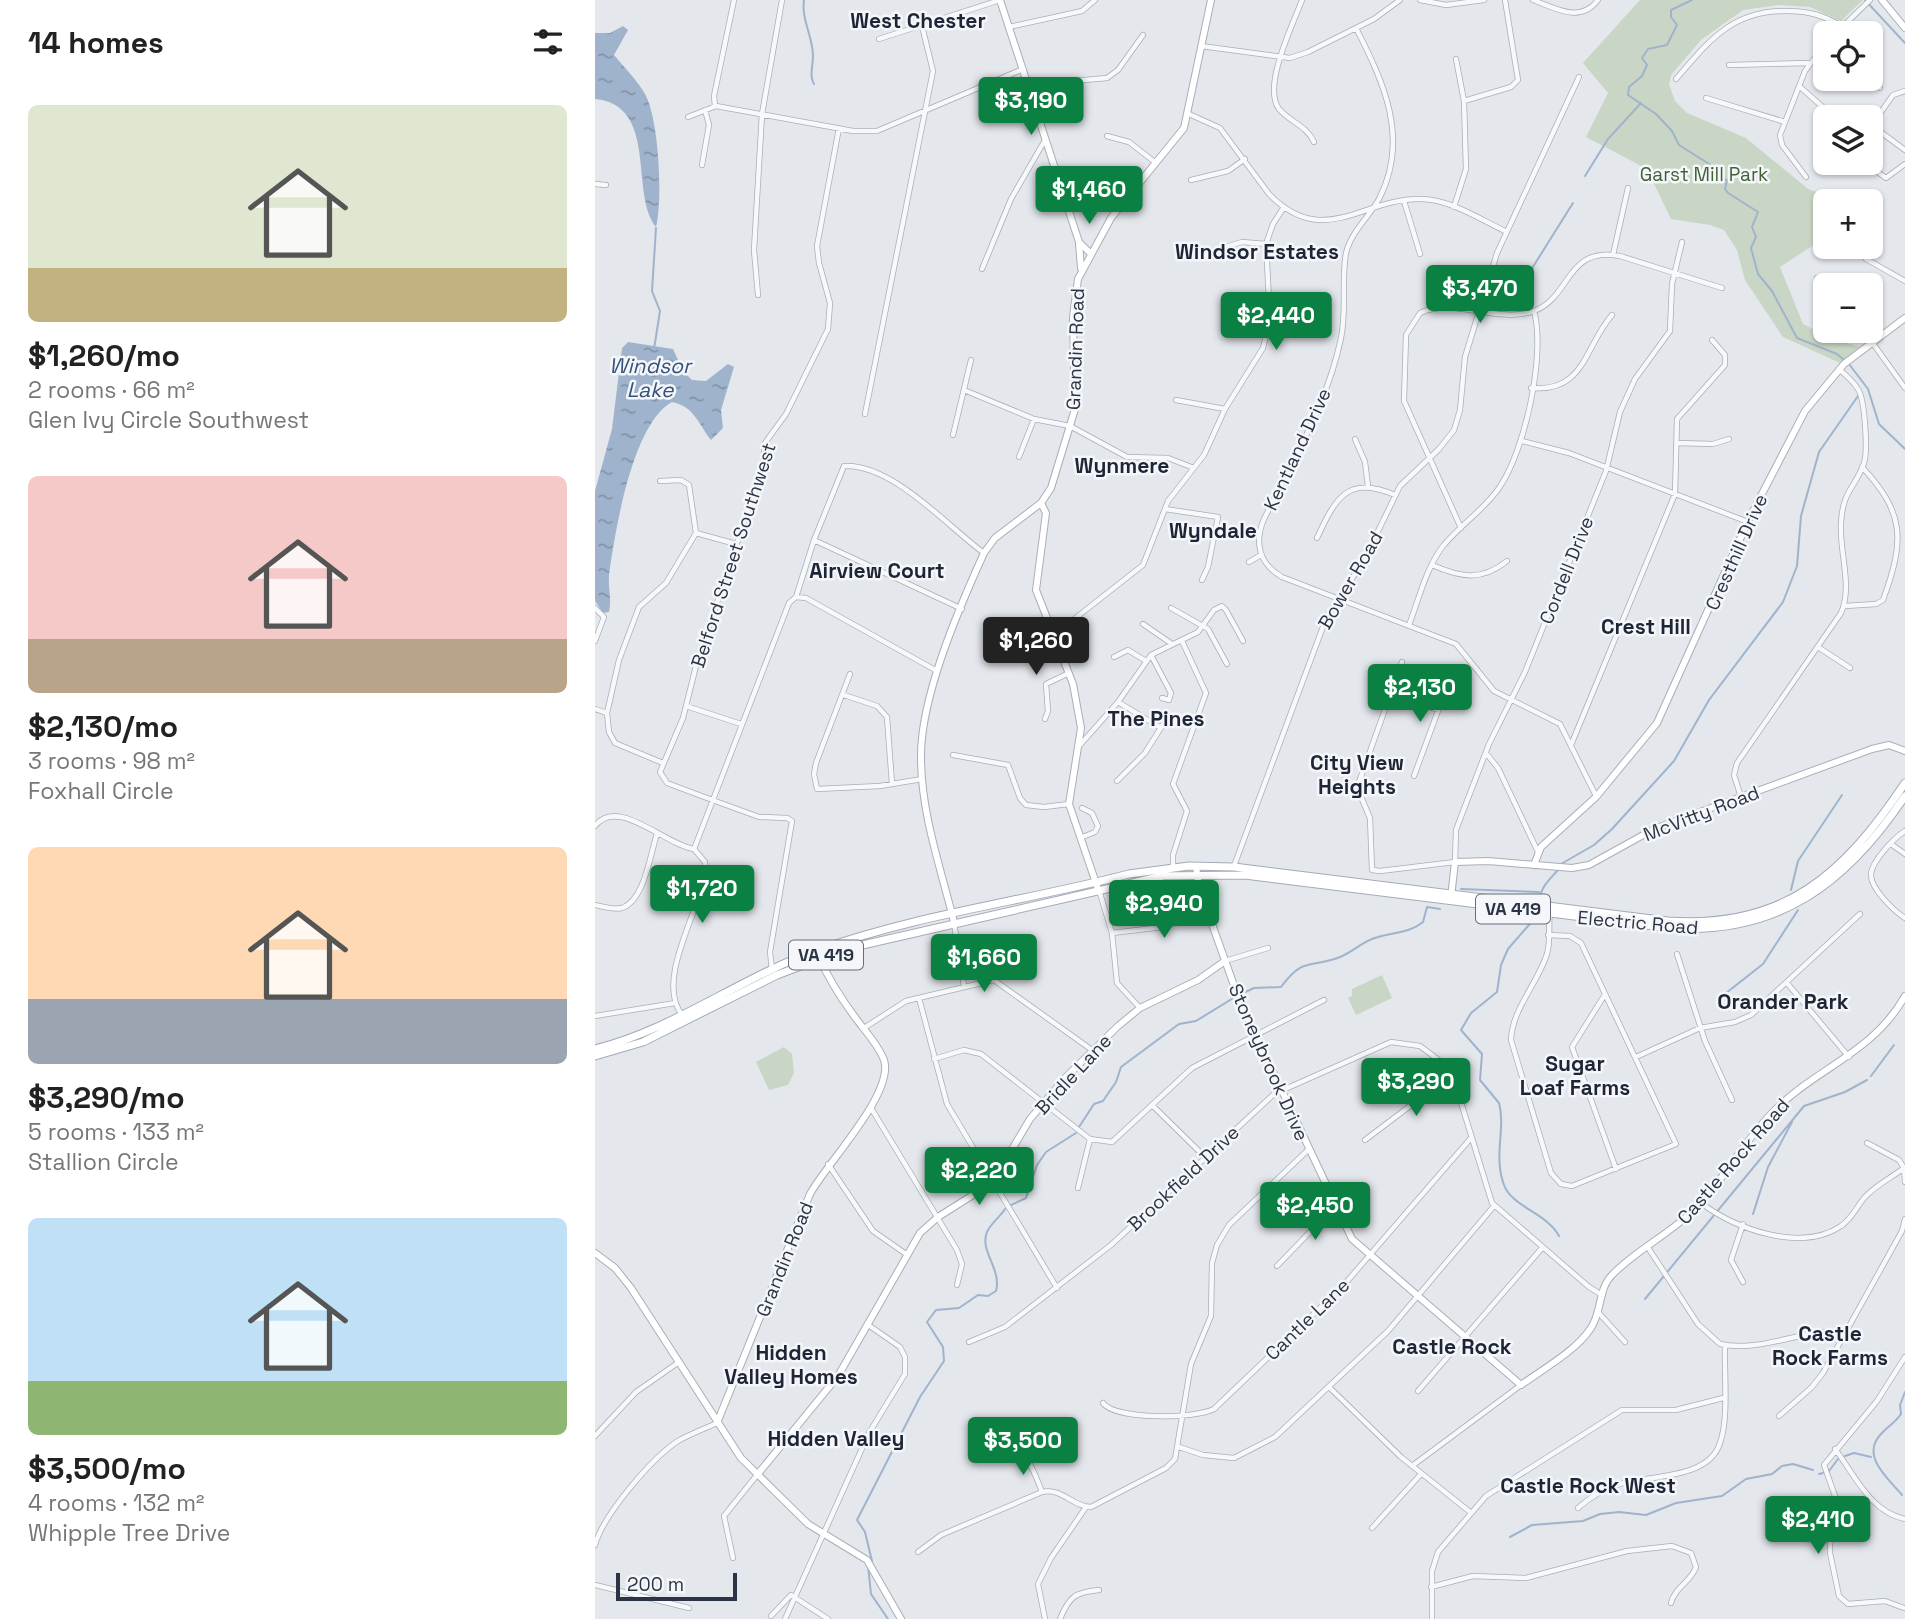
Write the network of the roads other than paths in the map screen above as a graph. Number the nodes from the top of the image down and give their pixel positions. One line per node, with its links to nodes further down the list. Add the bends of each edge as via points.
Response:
1 (734, 0): 40 (street, via 713,96)
2 (782, 0): 44 (street)
3 (1000, 0): 19 (street); 20 (street)
4 (1095, 0): 20 (street, via 1082,11)
5 (1211, 0): 25 (street, Grandin Road)
6 (1302, 0): 27 (street)
7 (1388, 0): 16 (street)
8 (1401, 0): 16 (street)
9 (1420, 0): 10 (street, via 1446,5)
10 (1483, 0)
11 (1506, 0): 38 (street, via 1518,80 1511,88)
12 (1533, 0): 13 (street, via 1570,14 1586,11)
13 (1598, 0)
14 (1870, 0): 18 (street)
15 (1882, 0): 22 (street)
16 (1393, 8): 21 (street)
17 (1832, 21): 33 (street, via 1815,12 1757,12 1719,33)
18 (1849, 21)
19 (922, 26): 24 (street); 43 (street, via 933,65)
20 (1009, 27): 31 (street)
21 (1356, 28): 27 (street, via 1308,52); 67 (street, Kentland Drive, via 1384,85 1393,127 1388,174)
22 (1905, 28)
23 (1143, 35): 34 (street, via 1107,78)
24 (879, 39)
25 (1201, 46): 27 (street); 45 (street, Grandin Road)
26 (1813, 58): 29 (street)
27 (1280, 59): 52 (street, via 1273,86 1275,102)
28 (1456, 59): 38 (street)
29 (1809, 62): 30 (street); 35 (street)
30 (1729, 65)
31 (1023, 69): 34 (street); 43 (street)
32 (1579, 77): 68 (street, Bower Road)
33 (1676, 79)
34 (1028, 85): 51 (street)
35 (1799, 86): 39 (street); 47 (street)
36 (1905, 91): 41 (street, via 1893,95)
37 (1706, 98): 47 (street)
38 (1464, 101): 66 (street, via 1466,169)
39 (1820, 105)
40 (715, 106): 42 (street); 44 (street)
41 (1883, 107)
42 (705, 110): 46 (street); 57 (street, via 709,125)
43 (925, 113): 48 (street, via 877,131); 98 (street)
44 (762, 114): 48 (street); 82 (street, via 754,250)
45 (1189, 114): 54 (street, via 1220,128); 55 (street, Grandin Road, via 1182,133)
46 (688, 117)
47 (1785, 122): 59 (street, via 1781,142)
48 (839, 128): 126 (street, Belford Street Southwest, via 817,246 830,303 828,329 786,414 765,443 763,466)
49 (1883, 134): 53 (street)
50 (1107, 136): 55 (street, via 1129,142)
51 (1046, 139): 69 (street); 77 (street, via 1011,199)
52 (1314, 142)
53 (1905, 150)
54 (1244, 159): 60 (street, via 1228,171); 65 (street)
55 (1156, 163): 72 (street, Grandin Road, via 1118,208)
56 (1905, 164): 58 (street, via 1886,178)
57 (702, 165)
58 (1882, 175)
59 (1806, 177)
60 (1191, 180)
61 (595, 184): 62 (street)
62 (605, 185)
63 (1628, 188): 75 (street)
64 (1404, 201): 66 (street, via 1429,199); 67 (street); 74 (street)
65 (1284, 207): 67 (street, via 1318,220); 71 (street)
66 (1454, 207): 68 (street)
67 (1372, 211): 128 (street, Kentland Drive, via 1347,252 1345,312 1332,371 1261,526)
68 (1507, 232): 84 (street, Bower Road)
69 (1079, 242): 72 (street); 78 (street)
70 (1682, 242): 79 (street, Cordell Drive)
71 (1266, 243): 73 (street, via 1243,242); 97 (street, via 1269,332)
72 (1090, 253): 78 (street, Grandin Road)
73 (1202, 254)
74 (1420, 254)
75 (1613, 255): 79 (street); 83 (street, via 1599,255 1579,264 1549,301)
76 (1866, 259): 80 (street)
77 (982, 269)
78 (1082, 270): 100 (street, Grandin Road, via 1073,309 1076,394)
79 (1674, 273): 81 (street); 110 (street, Cordell Drive, via 1670,331 1629,391 1616,423)
80 (1905, 281)
81 (1722, 288)
82 (758, 295)
83 (1534, 311): 84 (street); 93 (street, via 1538,341)
84 (1479, 312): 107 (street, Bower Road, via 1465,356 1457,423 1447,441); 107 (street, via 1429,309 1408,329 1404,401)
85 (1612, 315): 93 (street, via 1574,376 1553,387)
86 (1905, 318): 87 (street, Cresthill Drive)
87 (1883, 335)
88 (1712, 340): 105 (street, via 1725,355 1725,365 1679,416)
89 (1873, 343): 92 (street, Cresthill Drive)
90 (1875, 343): 94 (street)
91 (971, 360): 95 (street)
92 (1844, 364): 108 (street, via 1861,395); 120 (street, Cresthill Drive, via 1798,424)
93 (1531, 388): 104 (street)
94 (1905, 388)
95 (964, 390): 99 (street); 101 (street)
96 (1176, 400): 97 (street)
97 (1226, 409): 109 (street)
98 (865, 414)
99 (1034, 419): 100 (street); 106 (street)
100 (1070, 426): 109 (street, via 1127,457 1168,458); 112 (street, Grandin Road)
101 (953, 435)
102 (1355, 439): 113 (street)
103 (1729, 439): 105 (street)
104 (1522, 440): 110 (street); 121 (street, via 1500,486)
105 (1677, 443): 114 (street)
106 (1019, 457)
107 (1428, 459): 115 (street, Bower Road); 121 (street)
108 (1863, 467): 119 (street); 135 (street, via 1843,506 1840,535)
109 (1194, 468): 117 (street)
110 (1607, 468): 114 (street); 163 (street, Cordell Drive)
111 (660, 481): 123 (street, via 688,485)
112 (1052, 485): 116 (street); 118 (street)
113 (1368, 486): 115 (street); 124 (street, via 1339,498)
114 (1675, 494): 120 (street); 173 (street)
115 (1395, 495): 134 (street, Bower Road, via 1369,552)
116 (1041, 503): 118 (street); 127 (street)
117 (1165, 509): 132 (street, via 1218,517); 143 (street, via 1143,565)
118 (1046, 515): 143 (street, via 1036,590)
119 (1902, 516)
120 (1748, 522): 184 (street, Cresthill Drive, via 1666,708)
121 (1461, 528): 131 (street)
122 (1905, 528): 135 (street, via 1883,600)
123 (696, 533): 126 (street); 167 (street, via 666,583 639,607 619,660)
124 (1317, 538)
125 (814, 540): 127 (street, via 844,466 902,487); 133 (street); 138 (street)
126 (736, 544): 164 (street, Belford Street Southwest)
127 (984, 553): 138 (street)
128 (1261, 555): 130 (street); 134 (street, via 1277,574)
129 (1507, 561): 131 (street, via 1474,578)
130 (1249, 562)
131 (1432, 565): 140 (street)
132 (1202, 580)
133 (796, 597): 155 (street, via 806,598); 170 (street, via 789,603)
134 (1338, 598): 140 (street); 200 (street, Bower Road, via 1314,644)
135 (1845, 606): 148 (street)
136 (595, 608): 145 (street, via 604,617)
137 (1171, 608): 141 (street)
138 (961, 609): 155 (street)
139 (1143, 624): 147 (street)
140 (1409, 625): 163 (street, via 1456,644 1487,686)
141 (1204, 626): 144 (street, via 1213,611 1224,607); 146 (street); 153 (street)
142 (992, 627): 143 (street, via 1012,649)
143 (1053, 633): 156 (street)
144 (1244, 640)
145 (595, 641)
146 (1182, 641): 147 (street); 199 (street, via 1206,693 1173,783 1187,811)
147 (1173, 645): 149 (street)
148 (1818, 647): 154 (street); 185 (street, via 1737,763 1734,775)
149 (1151, 655): 151 (street); 161 (street, via 1171,693 1169,700)
150 (1114, 657): 151 (street, via 1128,650)
151 (1146, 661): 162 (street)
152 (1402, 662): 159 (street)
153 (1227, 664)
154 (1850, 668)
155 (938, 671): 179 (street, via 923,734)
156 (1070, 673): 169 (street, via 1046,684); 172 (street, via 1080,720)
157 (850, 674): 160 (street)
158 (1449, 681): 166 (street)
159 (1391, 693): 166 (street); 197 (street, McVitty Road, via 1359,782 1370,818 1372,870)
160 (844, 695): 182 (street, via 877,706 887,717); 182 (street, via 816,763 814,781 819,791)
161 (1162, 698)
162 (1118, 702): 171 (street); 172 (street)
163 (1511, 702): 173 (street, via 1557,722); 175 (street, Cordell Drive)
164 (687, 706): 170 (street); 177 (street, Belford Street Southwest)
165 (595, 709): 167 (street)
166 (1439, 710): 178 (street)
167 (607, 713): 177 (street, via 615,743)
168 (1167, 718): 171 (street)
169 (1045, 719)
170 (741, 724): 186 (street)
171 (1161, 728): 180 (street, via 1140,759)
172 (1079, 745): 187 (street)
173 (1571, 746): 184 (street)
174 (1905, 751): 185 (street, McVitty Road, via 1884,745)
175 (1486, 752): 195 (street); 197 (street, Cordell Drive, via 1458,824)
176 (953, 755): 187 (street, via 1008,765 1024,804)
177 (663, 763): 186 (street, via 664,781)
178 (1414, 776)
179 (922, 779): 182 (street); 208 (street)
180 (1117, 781)
181 (1905, 783): 205 (main road, Electric Road / VA 419, via 1871,833 1843,863 1806,891 1766,909 1717,921 1683,922)
182 (893, 784)
183 (1905, 796): 205 (main road, Electric Road / VA 419, via 1872,843 1842,874 1768,916 1694,929)
184 (1596, 797): 195 (street, Cresthill Drive)
185 (1741, 797): 198 (street, McVitty Road, via 1639,836 1590,865)
186 (712, 799): 194 (street); 216 (street, via 759,817 787,818 793,824 770,953)
187 (1069, 804): 192 (street)
188 (1082, 808): 192 (street, via 1092,813 1098,826)
189 (595, 826): 191 (street, via 606,817 620,816)
190 (1905, 831): 193 (street)
191 (657, 834): 194 (street); 204 (street, via 641,886 631,902 619,908)
192 (1079, 838): 202 (street)
193 (1891, 844): 196 (street); 209 (street, via 1871,877)
194 (694, 849): 223 (street, via 705,862 706,873 677,961)
195 (1538, 852): 198 (street, Cresthill Drive)
196 (1905, 854)
197 (1455, 862): 198 (street, McVitty Road); 203 (street, Cordell Drive)
198 (1534, 865)
199 (1173, 867): 201 (main road, Electric Road / VA 419); 202 (main road, Electric Road / VA 419)
200 (1234, 867): 201 (main road, Electric Road / VA 419); 203 (main road, Electric Road / VA 419)
201 (1196, 870): 202 (main road, Electric Road / VA 419); 203 (main road, Electric Road / VA 419); 206 (street, Stoneybrook Drive)
202 (1097, 886): 208 (main road, VA 419); 208 (main road, Electric Road / VA 419, via 1073,895); 210 (street)
203 (1451, 897): 205 (main road, Electric Road / VA 419)
204 (595, 905)
205 (1550, 910): 211 (street)
206 (1207, 911): 210 (street, via 1163,927); 215 (street, Stoneybrook Drive)
207 (1860, 914): 217 (street)
208 (953, 918): 213 (main road, VA 419); 218 (street)
209 (1905, 918)
210 (1112, 933): 224 (street, via 1117,983)
211 (1548, 935): 219 (street, via 1578,940); 251 (street, via 1546,958 1512,1029 1512,1048 1554,1177 1572,1186)
212 (1268, 948): 215 (street, Bridle Lane)
213 (818, 954): 216 (main road, VA 419); 227 (main road, VA 419); 229 (street, Grandin Road)
214 (1677, 954): 228 (street)
215 (1225, 961): 224 (street, Bridle Lane, via 1198,980); 230 (street, Stoneybrook Drive)
216 (772, 969): 225 (main road, VA 419)
217 (1787, 983): 228 (street, via 1744,1019); 235 (street)
218 (964, 986): 221 (street); 232 (street, via 988,979 1000,982)
219 (1604, 996): 234 (street); 251 (street, via 1572,1047)
220 (1905, 996): 235 (street, Castle Rock Road, via 1877,1033)
221 (919, 998): 229 (street, via 887,1011); 236 (street)
222 (1324, 1000): 230 (street)
223 (675, 1003): 225 (street); 226 (street)
224 (1140, 1008): 232 (street, Bridle Lane)
225 (681, 1015): 227 (street); 231 (main road, VA 419)
226 (595, 1016)
227 (693, 1018): 233 (main road, VA 419, via 643,1042)
228 (1700, 1028): 234 (street); 239 (street)
229 (863, 1029): 242 (street, Grandin Road, via 885,1062 883,1080)
230 (1255, 1033): 238 (street, Stoneybrook Drive); 241 (street, via 1192,1068)
231 (595, 1049)
232 (1092, 1050): 240 (street, Bridle Lane)
233 (595, 1056)
234 (1636, 1057): 251 (street, via 1676,1144)
235 (1849, 1057): 255 (street, Castle Rock Road, via 1776,1108)
236 (934, 1059): 240 (street, via 964,1050 981,1054); 252 (street, via 947,1104)
237 (1451, 1075): 238 (street, Brookfield Drive, via 1434,1054 1410,1044 1378,1046); 243 (street); 245 (street)
238 (1282, 1090): 247 (street, Stoneybrook Drive); 248 (street, Brookfield Drive)
239 (1732, 1100)
240 (1042, 1104): 244 (street); 252 (street, Bridle Lane)
241 (1153, 1106): 244 (street, via 1112,1142); 248 (street)
242 (870, 1108): 249 (street, Grandin Road); 258 (street)
243 (1471, 1138): 257 (street); 266 (street, Cantle Lane)
244 (1090, 1139): 254 (street)
245 (1366, 1140)
246 (1867, 1143): 250 (street)
247 (1309, 1149): 256 (street, Stoneybrook Drive); 287 (street, via 1220,1238 1212,1263 1211,1316 1191,1364)
248 (1206, 1158): 270 (street, Brookfield Drive)
249 (828, 1164): 265 (street, via 873,1231); 289 (street, Grandin Road, via 805,1205)
250 (1905, 1168): 253 (street); 260 (street, via 1867,1195 1844,1224 1820,1236 1787,1239)
251 (1616, 1169)
252 (992, 1182): 258 (street, Bridle Lane); 270 (street)
253 (1905, 1182)
254 (1077, 1188)
255 (1701, 1203): 260 (street); 262 (street, Castle Rock Road)
256 (1335, 1206): 266 (street, Stoneybrook Drive, via 1352,1239); 267 (street)
257 (1494, 1206): 263 (street); 272 (street)
258 (937, 1217): 265 (street, Bridle Lane); 269 (street, via 962,1260)
259 (1905, 1219): 261 (street)
260 (1743, 1224): 268 (street, via 1731,1260)
261 (1904, 1228): 275 (street)
262 (1647, 1246): 271 (street, Castle Rock Road, via 1611,1275); 279 (street, via 1698,1324)
263 (1542, 1248): 271 (street); 276 (street)
264 (595, 1253): 281 (street, via 622,1276)
265 (906, 1254): 274 (street, Bridle Lane)
266 (1369, 1256): 272 (street, Stoneybrook Drive); 287 (street, Cantle Lane, via 1214,1409)
267 (1277, 1265)
268 (1743, 1282)
269 (957, 1285)
270 (1057, 1288): 277 (street, Brookfield Drive, via 1005,1326)
271 (1602, 1294): 273 (street, Castle Rock Road)
272 (1417, 1297): 276 (street, Stoneybrook Drive); 283 (street)
273 (1598, 1312): 278 (street); 282 (street, Castle Rock Road, via 1585,1336)
274 (867, 1324): 296 (street, Bridle Lane, via 838,1376); 303 (street, via 900,1347 906,1368 869,1433)
275 (1846, 1331): 279 (street); 288 (street, via 1818,1379)
276 (1466, 1339): 282 (street, Stoneybrook Drive); 284 (street)
277 (969, 1342)
278 (1625, 1342)
279 (1724, 1345): 285 (street)
280 (1905, 1357): 293 (street, via 1877,1401)
281 (679, 1362): 289 (street); 290 (street, via 636,1392)
282 (1521, 1385): 294 (street, Castle Rock Road)
283 (1329, 1387): 292 (street, via 1275,1437 1241,1457 1214,1457); 294 (street)
284 (1418, 1391)
285 (1723, 1398): 299 (street, via 1721,1441 1707,1462 1692,1470 1610,1487); 300 (street, via 1676,1410 1632,1409 1613,1414 1502,1484)
286 (1103, 1403): 287 (street, Cantle Lane, via 1123,1414)
287 (1185, 1415): 292 (street)
288 (1779, 1416)
289 (717, 1423): 296 (street); 304 (street, via 679,1441 662,1455 611,1510)
290 (595, 1436)
291 (1014, 1446): 297 (street, via 1028,1458)
292 (1179, 1447): 298 (street, via 1169,1467)
293 (1835, 1449): 301 (street, via 1876,1505); 313 (street, via 1824,1465 1840,1510 1829,1548 1839,1597 1848,1604 1888,1601)
294 (1412, 1466): 295 (street)
295 (1421, 1474): 300 (street); 302 (street)
296 (757, 1475): 303 (street); 306 (street, Bridle Lane, via 724,1516)
297 (1042, 1492): 298 (street, via 1054,1491); 305 (street, via 941,1535)
298 (1086, 1507): 318 (street, via 1038,1584)
299 (1577, 1508)
300 (1470, 1512): 308 (street, via 1438,1552)
301 (1905, 1519)
302 (1372, 1528)
303 (823, 1534): 310 (street); 317 (street, via 867,1560)
304 (595, 1545)
305 (918, 1552)
306 (733, 1558)
307 (595, 1585): 312 (street)
308 (1431, 1587): 311 (street, via 1473,1576 1526,1578 1610,1554 1679,1547 1691,1553 1696,1567); 320 (street)
309 (1099, 1590): 319 (street, via 1074,1594)
310 (795, 1597): 314 (street, via 788,1595); 315 (street); 316 (street)
311 (1671, 1603)
312 (689, 1608)
313 (1904, 1608)
314 (771, 1616)
315 (785, 1619)
316 (828, 1619)
317 (901, 1619)
318 (1045, 1619)
319 (1060, 1619)
320 (1432, 1619)

